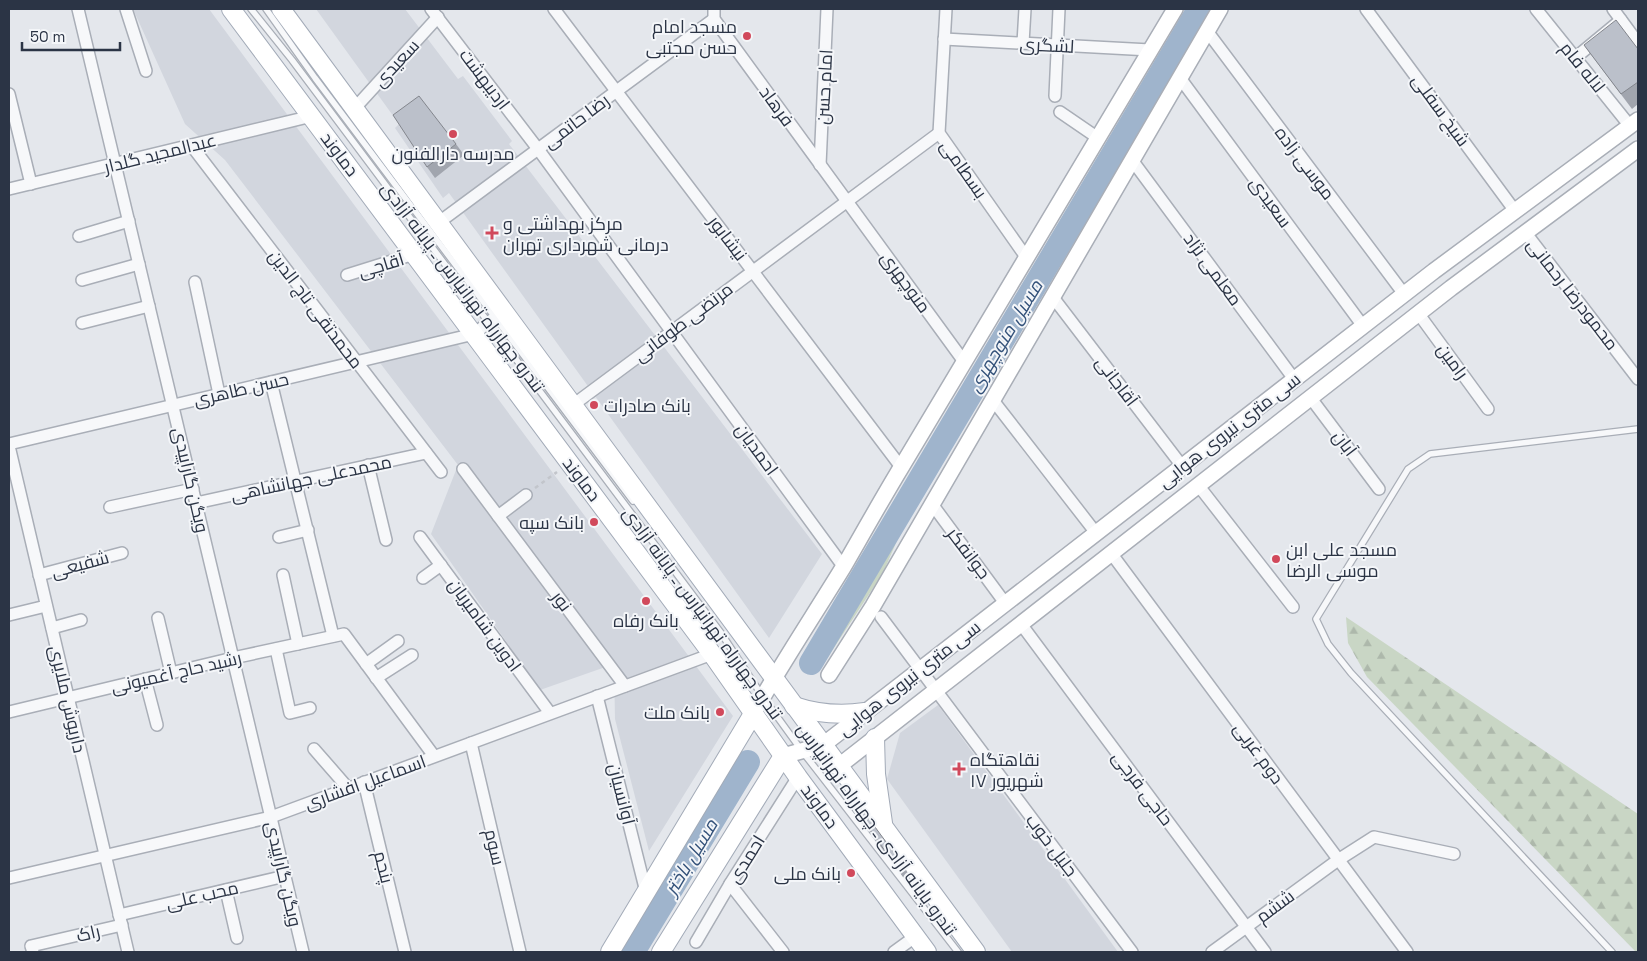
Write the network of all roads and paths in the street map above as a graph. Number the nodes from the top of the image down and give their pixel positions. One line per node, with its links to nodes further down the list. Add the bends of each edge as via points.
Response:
1 (78, 9): 42 (street, ویگن گاراپیدی)
2 (126, 9): 27 (street)
3 (231, 9): 34 (main road, دماوند)
4 (251, 9): 134 (lane, تندرو چهارراه تهرانپارس ـ پایانه آزادی, via 721,633)
5 (266, 9): 96 (lane)
6 (281, 9): 32 (main road, دماوند)
7 (554, 9): 29 (street, نیشابور)
8 (827, 9): 43 (street, امام حسن)
9 (946, 9): 21 (street, بسطامی)
10 (1025, 9): 23 (street)
11 (1059, 9): 24 (street)
12 (1175, 9): 25 (main road)
13 (1220, 9): 20 (main road)
14 (1366, 9): 47 (street, شیخ سفلی)
15 (1536, 9): 26 (street, لاله فام)
16 (1613, 9): 19 (street)
17 (435, 13): 32 (street, سعیدی); 39 (street, اردیبهشت)
18 (714, 14): 29 (street, رضا حاتمی); 43 (street, فرهاد)
19 (1621, 20): 22 (street); 26 (street)
20 (1207, 31): 28 (main road); 59 (street, موسی زاده)
21 (944, 39): 23 (street, لشگری); 36 (street, بسطامی)
22 (1638, 43)
23 (1023, 44): 24 (street, لشگری)
24 (1058, 45): 25 (street, لشگری); 31 (street)
25 (1150, 50): 37 (main road)
26 (1575, 58): 35 (street, لاله فام)
27 (146, 71)
28 (1180, 78): 41 (main road); 65 (street, سعیدی)
29 (616, 91): 39 (street, رضا حاتمی); 55 (street, نیشابور)
30 (9, 94): 44 (street)
31 (1055, 96)
32 (354, 108): 49 (main road, دماوند)
33 (1060, 112): 37 (street)
34 (312, 116): 38 (street, عبدالمجید گلدار); 52 (main road, دماوند)
35 (1634, 123): 47 (main road, سی متری نیروی هوایی)
36 (939, 133): 46 (street, مرتضی طوفانی); 53 (street, بسطامی)
37 (1098, 138): 53 (main road)
38 (191, 145): 42 (street, عبدالمجید گلدار); 68 (street, محمدتقی تاج الدین)
39 (538, 149): 49 (street, رضا حاتمی); 66 (street, اردیبهشت)
40 (1638, 149): 50 (main road, سی متری نیروی هوایی)
41 (1132, 160): 60 (main road); 70 (street, معلمی نژاد)
42 (115, 164): 44 (street, عبدالمجید گلدار); 48 (street, ویگن گاراپیدی)
43 (820, 165): 46 (street, فرهاد)
44 (31, 184): 45 (street, عبدالمجید گلدار)
45 (9, 189)
46 (846, 201): 55 (street, مرتضی طوفانی); 69 (street, منوچهری)
47 (1515, 211): 59 (main road, سی متری نیروی هوایی)
48 (129, 221): 51 (street); 54 (street, ویگن گاراپیدی)
49 (438, 223): 62 (main road, دماوند)
50 (1525, 232): 63 (main road, سی متری نیروی هوایی); 71 (street, محمودرضا رحمانی)
51 (78, 236)
52 (414, 254): 56 (street, آقاچی); 67 (main road, دماوند)
53 (1026, 257): 69 (main road)
54 (139, 264): 57 (street); 61 (street, ویگن گاراپیدی)
55 (752, 270): 66 (street, مرتضی طوفانی); 85 (street, نیشابور)
56 (347, 275)
57 (82, 280)
58 (195, 282): 73 (street)
59 (1404, 294): 65 (main road, سی متری نیروی هوایی)
60 (1052, 296): 75 (main road); 84 (street, آقاجانی)
61 (149, 306): 64 (street); 76 (street, ویگن گاراپیدی)
62 (503, 311): 67 (street); 77 (main road, دماوند)
63 (1418, 313): 74 (main road, سی متری نیروی هوایی); 78 (street, رامین)
64 (82, 323)
65 (1363, 326): 70 (main road, سی متری نیروی هوایی)
66 (671, 331): 77 (street, مرتضی طوفانی); 106 (street, احمدیان)
67 (474, 334): 68 (street, حسن طاهری); 82 (main road, دماوند)
68 (356, 362): 72 (street, حسن طاهری); 81 (street, محمدتقی تاج الدین)
69 (965, 363): 85 (main road)
70 (1294, 379): 84 (main road, سی متری نیروی هوایی)
71 (1638, 379)
72 (272, 382): 73 (street, حسن طاهری); 88 (street)
73 (219, 394): 76 (street, حسن طاهری)
74 (1310, 397): 89 (main road, سی متری نیروی هوایی); 91 (street, آبان)
75 (992, 399): 94 (main road); 99 (street)
76 (173, 405): 80 (street, حسن طاهری); 90 (street, ویگن گاراپیدی)
77 (572, 405): 134 (main road, دماوند)
78 (1488, 409)
79 (1638, 429): 188 (lane, via 1430,454 1408,469 1316,619 1328,644 1351,674)
80 (9, 445): 107 (street, داریوش ملایری)
81 (426, 453): 83 (street, محمدعلی جهانشاهی); 87 (street, محمدتقی تاج الدین)
82 (569, 462): 92 (path); 124 (main road, دماوند)
83 (368, 465): 88 (street, محمدعلی جهانشاهی); 102 (street)
84 (1182, 466): 99 (main road, سی متری نیروی هوایی)
85 (901, 467): 106 (main road)
86 (463, 469): 97 (street, نور)
87 (441, 472)
88 (297, 481): 93 (street, محمدعلی جهانشاهی); 98 (street)
89 (1198, 485): 104 (main road, سی متری نیروی هوایی); 112 (street)
90 (193, 489): 93 (street, ویگن گاراپیدی); 95 (street)
91 (1379, 489)
92 (526, 495): 97 (street)
93 (196, 503): 126 (street, ویگن گاراپیدی)
94 (932, 504): 110 (street, جوانفکر); 113 (main road)
95 (110, 507)
96 (638, 508)
97 (498, 516): 133 (street, نور)
98 (308, 530): 101 (street); 119 (street)
99 (1096, 533): 110 (main road, سی متری نیروی هوایی)
100 (420, 536): 105 (street, ادوین شامیریان)
101 (279, 538)
102 (386, 540)
103 (122, 553): 107 (street, شفیعی)
104 (1111, 553): 117 (main road, سی متری نیروی هوایی); 160 (street, دوم غربی)
105 (442, 565): 109 (street); 142 (street, ادوین شامیریان)
106 (843, 566): 134 (main road)
107 (39, 575): 111 (street, داریوش ملایری)
108 (283, 575): 122 (street)
109 (423, 578)
110 (1006, 603): 128 (main road, سی متری نیروی هوایی)
111 (46, 606): 114 (street); 118 (street, داریوش ملایری)
112 (1293, 607)
113 (877, 611): 128 (street, جلیل خوب); 130 (main road)
114 (9, 615)
115 (158, 618): 129 (street)
116 (81, 620): 118 (street)
117 (1021, 624): 135 (main road, سی متری نیروی هوایی); 167 (street, حاجی فرجی)
118 (52, 628): 137 (street, داریوش ملایری)
119 (338, 635): 122 (street, رشید حاج آغمیونی); 127 (street)
120 (734, 636): 134 (lane, تندرو پایانه آزادی ـ چهارراه تهرانپارس)
121 (398, 641): 127 (street)
122 (298, 644): 123 (street, رشید حاج آغمیونی)
123 (276, 649): 126 (street, رشید حاج آغمیونی); 139 (street, via 290,713)
124 (712, 654): 133 (street, اسماعیل افشاری); 143 (main road, دماوند)
125 (412, 655): 131 (street)
126 (233, 658): 129 (street, رشید حاج آغمیونی); 156 (street, ویگن گاراپیدی)
127 (366, 664): 131 (street)
128 (921, 669): 135 (street, جلیل خوب); 141 (main road, سی متری نیروی هوایی)
129 (171, 673): 132 (street, رشید حاج آغمیونی)
130 (829, 675)
131 (376, 678): 150 (street)
132 (145, 679): 137 (street, رشید حاج آغمیونی); 144 (street)
133 (625, 686): 136 (street, اسماعیل افشاری)
134 (769, 686): 138 (main road, دماوند); 143 (main road); 147 (lane, تندرو پایانه آزادی ـ چهارراه تهرانپارس); 149 (lane, تندرو چهارراه تهرانپارس ـ پایانه آزادی)
135 (936, 690): 145 (main road, سی متری نیروی هوایی); 184 (street, جلیل خوب)
136 (597, 696): 142 (street, اسماعیل افشاری); 165 (street, آوانسیان)
137 (68, 698): 140 (street, رشید حاج آغمیونی); 159 (street, داریوش ملایری)
138 (794, 706): 141 (main road, via 828,714); 147 (main road, دماوند)
139 (310, 708)
140 (9, 712)
141 (864, 712): 147 (main road, سی متری نیروی هوایی)
142 (550, 713): 146 (street, اسماعیل افشاری)
143 (753, 714): 151 (main road, دماوند); 165 (main road)
144 (157, 725)
145 (875, 738): 152 (main road, سی متری نیروی هوایی); 157 (main road, via 876,774)
146 (471, 743): 150 (street, اسماعیل افشاری); 175 (street, سوم)
147 (820, 746): 149 (main road); 152 (main road); 182 (lane, تندرو پایانه آزادی ـ چهارراه تهرانپارس)
148 (314, 749): 155 (street)
149 (802, 751): 151 (main road); 181 (lane, تندرو چهارراه تهرانپارس ـ پایانه آزادی)
150 (434, 756): 154 (street, اسماعیل افشاری)
151 (783, 756): 153 (main road, دماوند); 177 (main road)
152 (839, 766): 157 (main road)
153 (798, 777): 163 (street, احمدی); 168 (main road, دماوند)
154 (364, 782): 155 (street, اسماعیل افشاری); 174 (street, پنجم)
155 (348, 788): 156 (street, اسماعیل افشاری)
156 (271, 816): 159 (street, اسماعیل افشاری); 161 (street, ویگن گاراپیدی)
157 (884, 828): 183 (main road)
158 (1454, 854): 160 (street, ششم, via 1374,837)
159 (105, 856): 162 (street, اسماعیل افشاری); 166 (street, داریوش ملایری)
160 (1338, 860): 167 (street, ششم); 187 (street, دوم غربی)
161 (285, 876): 164 (street, محب علی); 173 (street, ویگن گاراپیدی)
162 (9, 878)
163 (730, 884): 170 (street, احمدی); 178 (street)
164 (226, 890): 166 (street, محب علی); 169 (street)
165 (646, 892): 176 (main road)
166 (121, 920): 171 (street, راک, via 31,946); 172 (street, داریوش ملایری)
167 (1246, 926): 185 (street, ششم); 186 (street, حاجی فرجی)
168 (916, 936): 179 (street); 180 (main road, دماوند)
169 (237, 938)
170 (696, 942)
171 (33, 952)
172 (128, 952)
173 (303, 952)
174 (405, 952)
175 (520, 952)
176 (610, 952)
177 (661, 952)
178 (783, 952)
179 (894, 952)
180 (928, 952)
181 (958, 952)
182 (968, 952)
183 (976, 952)
184 (1132, 952)
185 (1212, 952)
186 (1265, 952)
187 (1407, 952)
188 (1612, 952)

